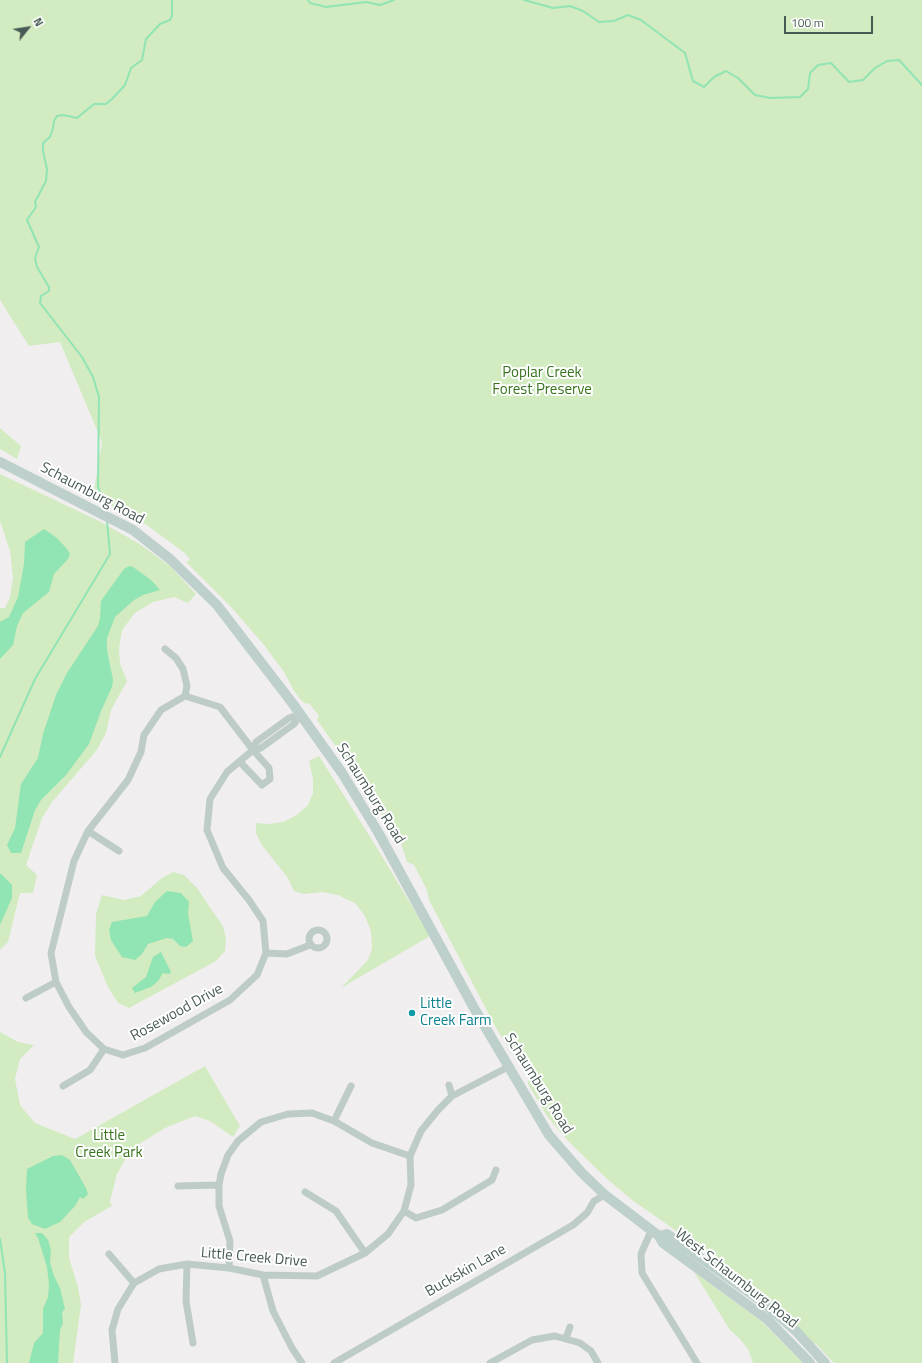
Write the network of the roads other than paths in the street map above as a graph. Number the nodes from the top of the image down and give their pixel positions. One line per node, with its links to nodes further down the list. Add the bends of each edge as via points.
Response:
1 (0, 462): 4 (main road, Schaumburg Road, via 133,530 170,559 217,605)
2 (165, 649): 3 (street, via 176,658 183,669 187,686)
3 (185, 696): 5 (street, via 220,707); 7 (street, Rosewood Drive, via 161,710 144,734 141,752 128,780)
4 (301, 714): 5 (street, Rosewood Drive, via 294,724 261,748); 14 (main road, Schaumburg Road, via 342,773 378,832)
5 (253, 750): 6 (street, Rosewood Drive); 6 (street, via 269,768 270,779 262,785)
6 (240, 762): 10 (street, Rosewood Drive, via 227,772 210,799 207,830 223,868 263,921)
7 (88, 831): 8 (street); 11 (street, Rosewood Drive, via 74,861 51,953)
8 (119, 851)
9 (310, 944): 10 (street, via 287,954)
10 (266, 953): 13 (street, Rosewood Drive, via 257,975 230,1000 145,1048 122,1055)
11 (56, 982): 12 (street); 13 (street, Rosewood Drive, via 86,1032)
12 (26, 998)
13 (104, 1049): 16 (street, via 90,1070)
14 (508, 1066): 18 (street, Little Creek Drive); 25 (main road, Schaumburg Road, via 549,1135)
15 (449, 1085): 18 (street)
16 (63, 1086)
17 (351, 1086): 19 (street)
18 (452, 1096): 20 (street, Little Creek Drive, via 421,1131)
19 (334, 1121): 20 (street, via 372,1143); 22 (street, via 312,1113 303,1113 278,1116 261,1122 245,1134 228,1155)
20 (410, 1156): 26 (street, Little Creek Drive, via 411,1185)
21 (496, 1170): 26 (street, via 492,1180 442,1210 416,1218)
22 (219, 1185): 23 (street); 32 (street, via 219,1206 230,1241)
23 (178, 1186)
24 (305, 1192): 29 (street, via 336,1211)
25 (605, 1195): 27 (main road, Schaumburg Road); 40 (street, Buckskin Lane, via 594,1202 587,1213 573,1225)
26 (404, 1211): 29 (street, Little Creek Drive, via 388,1234)
27 (634, 1218): 28 (main road, West Schaumburg Road)
28 (655, 1233): 43 (street, via 641,1254 642,1273); 44 (main road, West Schaumburg Road, via 663,1243 767,1320); 45 (main road, West Schaumburg Road, via 667,1234 764,1303 796,1331)
29 (365, 1253): 33 (street, Little Creek Drive, via 317,1276)
30 (109, 1254): 34 (street)
31 (187, 1264): 32 (street, Little Creek Drive); 34 (street, Little Creek Drive, via 159,1269); 37 (street, via 186,1301)
32 (229, 1268): 33 (street, Little Creek Drive)
33 (263, 1275): 39 (street, via 273,1311)
34 (134, 1283): 38 (street, Little Creek Drive, via 118,1308 114,1320 112,1330)
35 (570, 1327): 36 (street)
36 (566, 1338): 41 (street, via 555,1336 532,1340); 42 (street, via 580,1343 591,1351)
37 (193, 1343)
38 (115, 1363)
39 (302, 1363)
40 (334, 1363)
41 (490, 1363)
42 (598, 1363)
43 (697, 1363)
44 (810, 1363)
45 (825, 1363)

